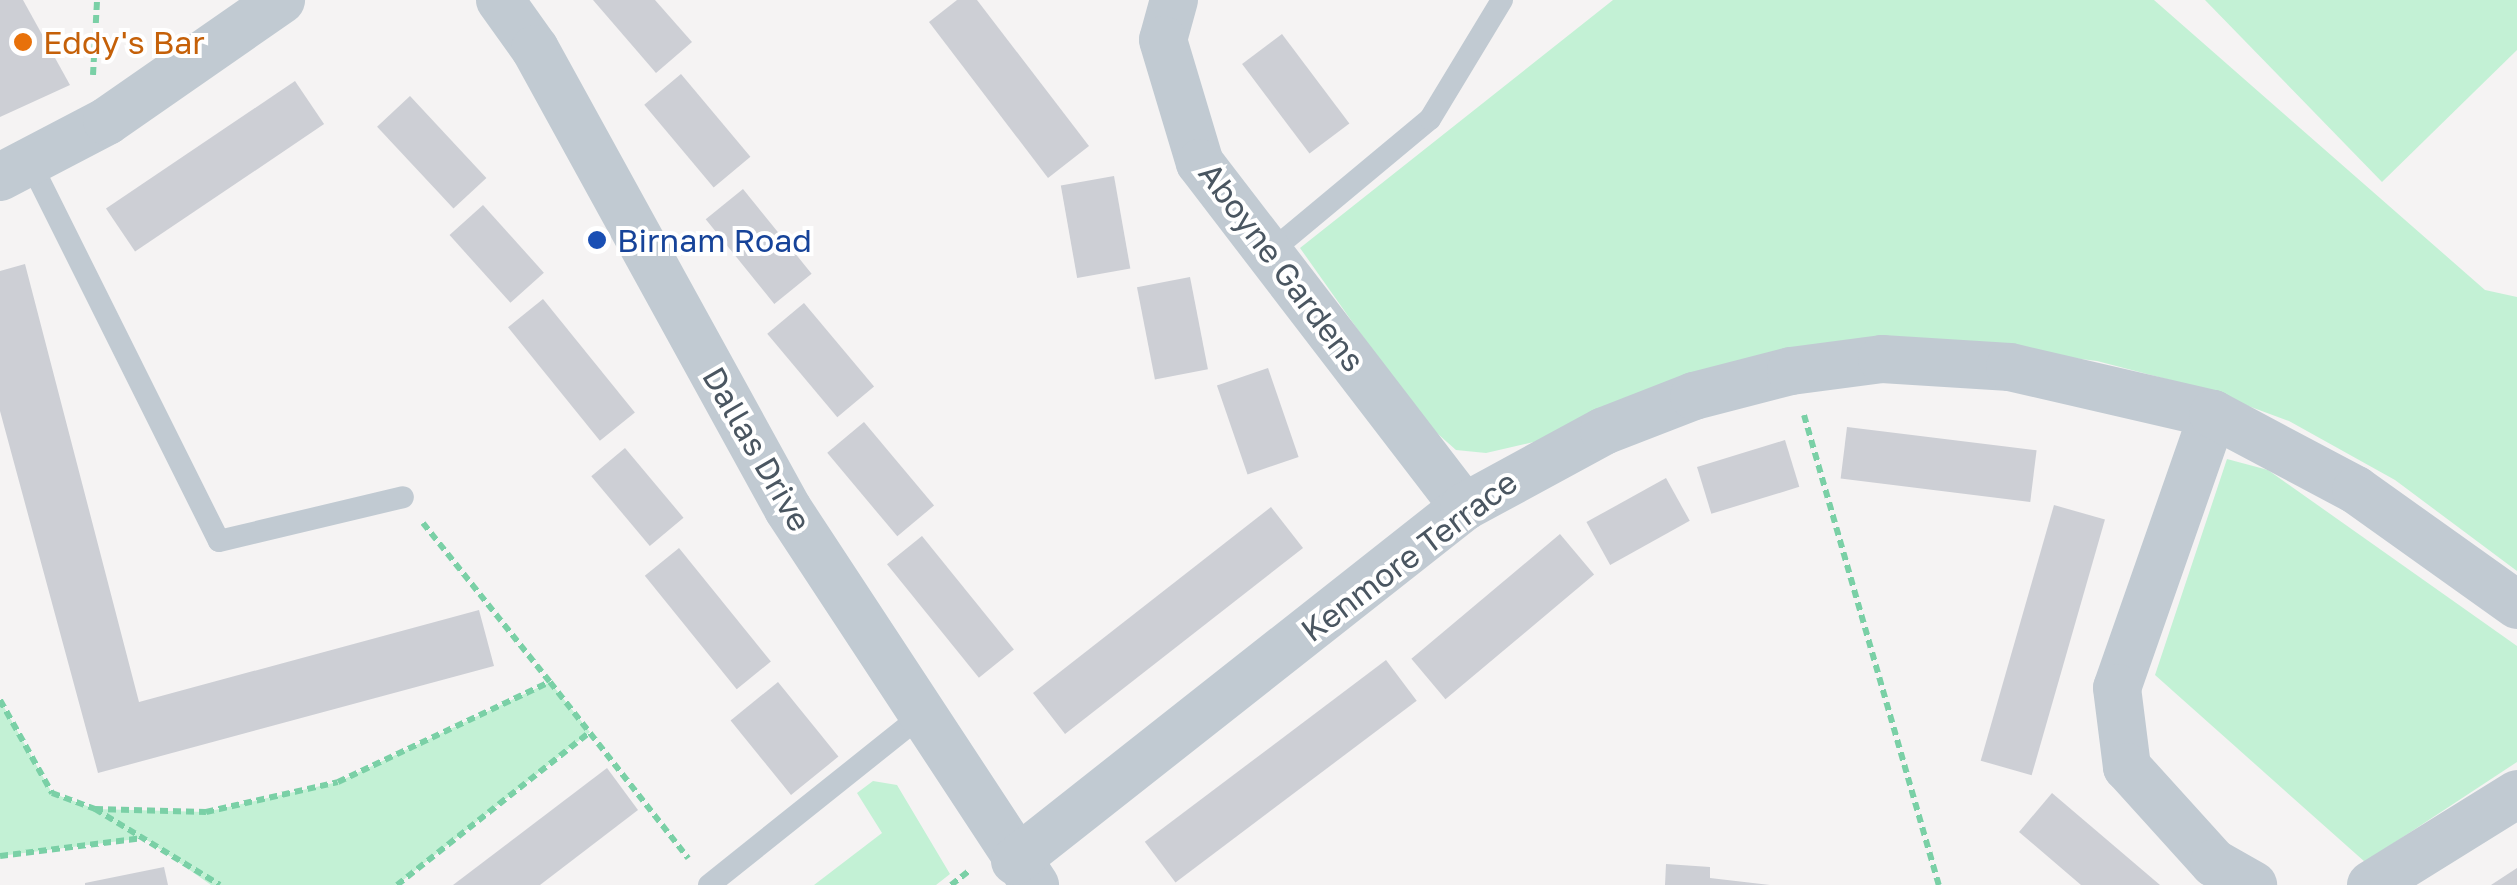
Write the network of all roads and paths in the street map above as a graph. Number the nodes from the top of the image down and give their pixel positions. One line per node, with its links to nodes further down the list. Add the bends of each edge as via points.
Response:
1 (97, 0): 6 (path)
2 (500, 0): 16 (street, Dallas Drive, via 535,49 788,509)
3 (1174, 0): 8 (street, Aboyne Gardens, via 1162,40 1200,164)
4 (1502, 0): 8 (lane, via 1430,120)
5 (257, 7): 6 (street)
6 (90, 131): 7 (street)
7 (15, 171): 11 (lane, via 219,542)
8 (1269, 253): 12 (street, Aboyne Gardens)
9 (2212, 414): 12 (street, Kenmore Terrace, via 2010,366 1864,361 1791,370 1694,396 1531,466); 13 (street, Kenmore Terrace, via 2356,490); 27 (street, via 2118,688 2127,767 2214,863)
10 (1806, 420): 26 (path)
11 (403, 497): 14 (path)
12 (1464, 507): 22 (street, Kenmore Terrace)
13 (2517, 605)
14 (550, 682): 17 (path); 19 (path, via 338,782 206,812)
15 (0, 700): 19 (path, via 52,793)
16 (922, 716): 22 (street, Dallas Drive); 25 (lane)
17 (590, 732): 24 (path); 25 (path)
18 (2517, 794): 28 (street)
19 (95, 809): 20 (path)
20 (144, 838): 21 (path); 23 (path)
21 (0, 856)
22 (1025, 873)
23 (220, 885)
24 (397, 885)
25 (709, 885)
26 (1939, 885)
27 (2253, 885)
28 (2371, 885)

